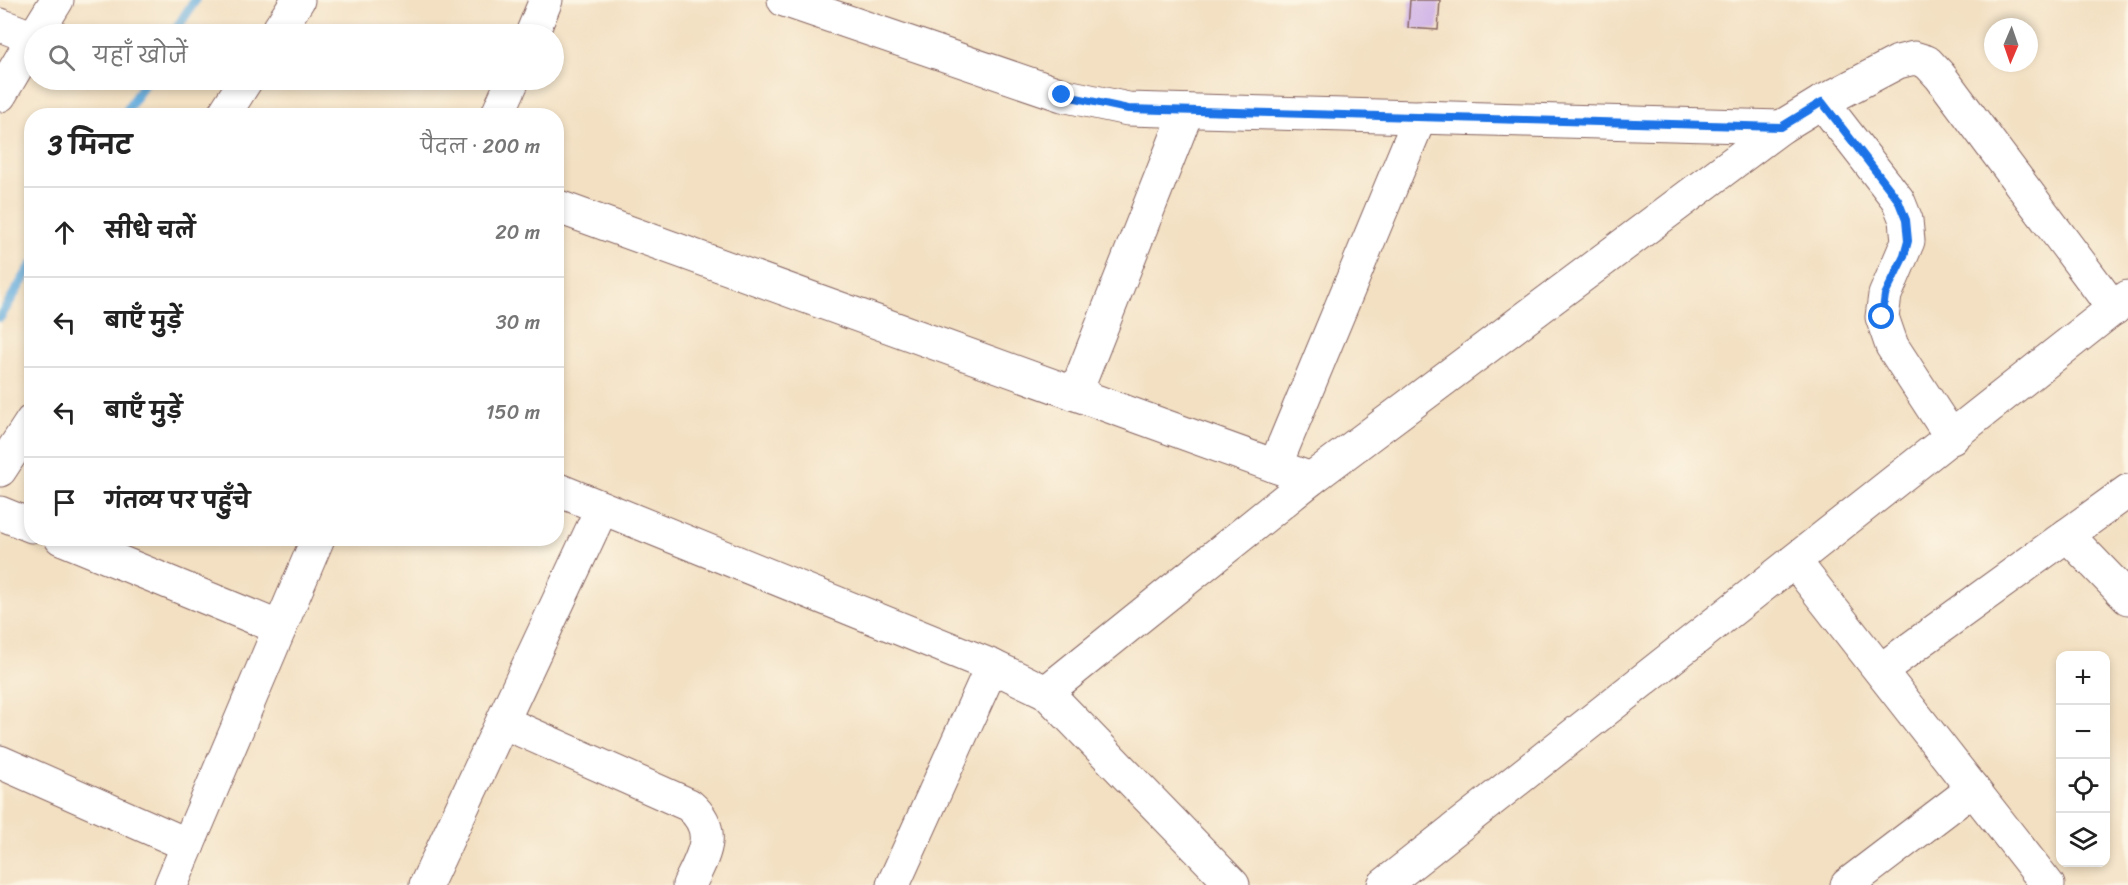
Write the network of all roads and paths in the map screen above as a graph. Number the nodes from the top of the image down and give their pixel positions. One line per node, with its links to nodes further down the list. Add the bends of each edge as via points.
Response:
1 (57, 0): 5 (street)
2 (298, 0): 6 (street)
3 (546, 0): 7 (street)
4 (784, 0): 17 (street, via 1062,95 1128,109)
5 (43, 24)
6 (282, 24)
7 (536, 24)
8 (0, 25): 9 (street)
9 (24, 33)
10 (24, 55): 13 (street)
11 (239, 90): 15 (street)
12 (509, 90): 16 (street)
13 (0, 95)
14 (1822, 102): 19 (street); 21 (street, via 1898,62 1914,58 1927,62); 24 (street, via 1898,200 1906,220 1908,241 1885,295 1882,317 1892,346)
15 (227, 108)
16 (501, 108)
17 (1187, 111): 18 (street); 22 (street)
18 (1420, 117): 19 (street); 25 (street)
19 (1781, 127): 27 (street)
20 (564, 210): 22 (street)
21 (2121, 303): 24 (street)
22 (1075, 394): 25 (street)
23 (24, 434): 26 (street)
24 (1952, 438): 36 (street)
25 (1275, 466): 27 (street)
26 (0, 470)
27 (1311, 479): 41 (street)
28 (2128, 491): 33 (street)
29 (564, 492): 30 (street)
30 (602, 508): 39 (street); 42 (street)
31 (0, 513): 32 (street)
32 (24, 523)
33 (2067, 535): 37 (street); 40 (street)
34 (80, 546): 38 (street)
35 (315, 546): 38 (street)
36 (1795, 562): 40 (street); 51 (street)
37 (2128, 598)
38 (280, 628): 45 (street)
39 (992, 666): 41 (street); 49 (street)
40 (1881, 669): 44 (street)
41 (1046, 692): 50 (street)
42 (503, 722): 47 (street); 48 (street, via 688,805 700,815 706,828 706,844)
43 (0, 762): 45 (street)
44 (1973, 789): 52 (street); 53 (street)
45 (188, 844): 46 (street)
46 (171, 885)
47 (426, 885)
48 (689, 885)
49 (893, 885)
50 (1233, 885)
51 (1384, 885)
52 (1847, 885)
53 (2048, 885)

